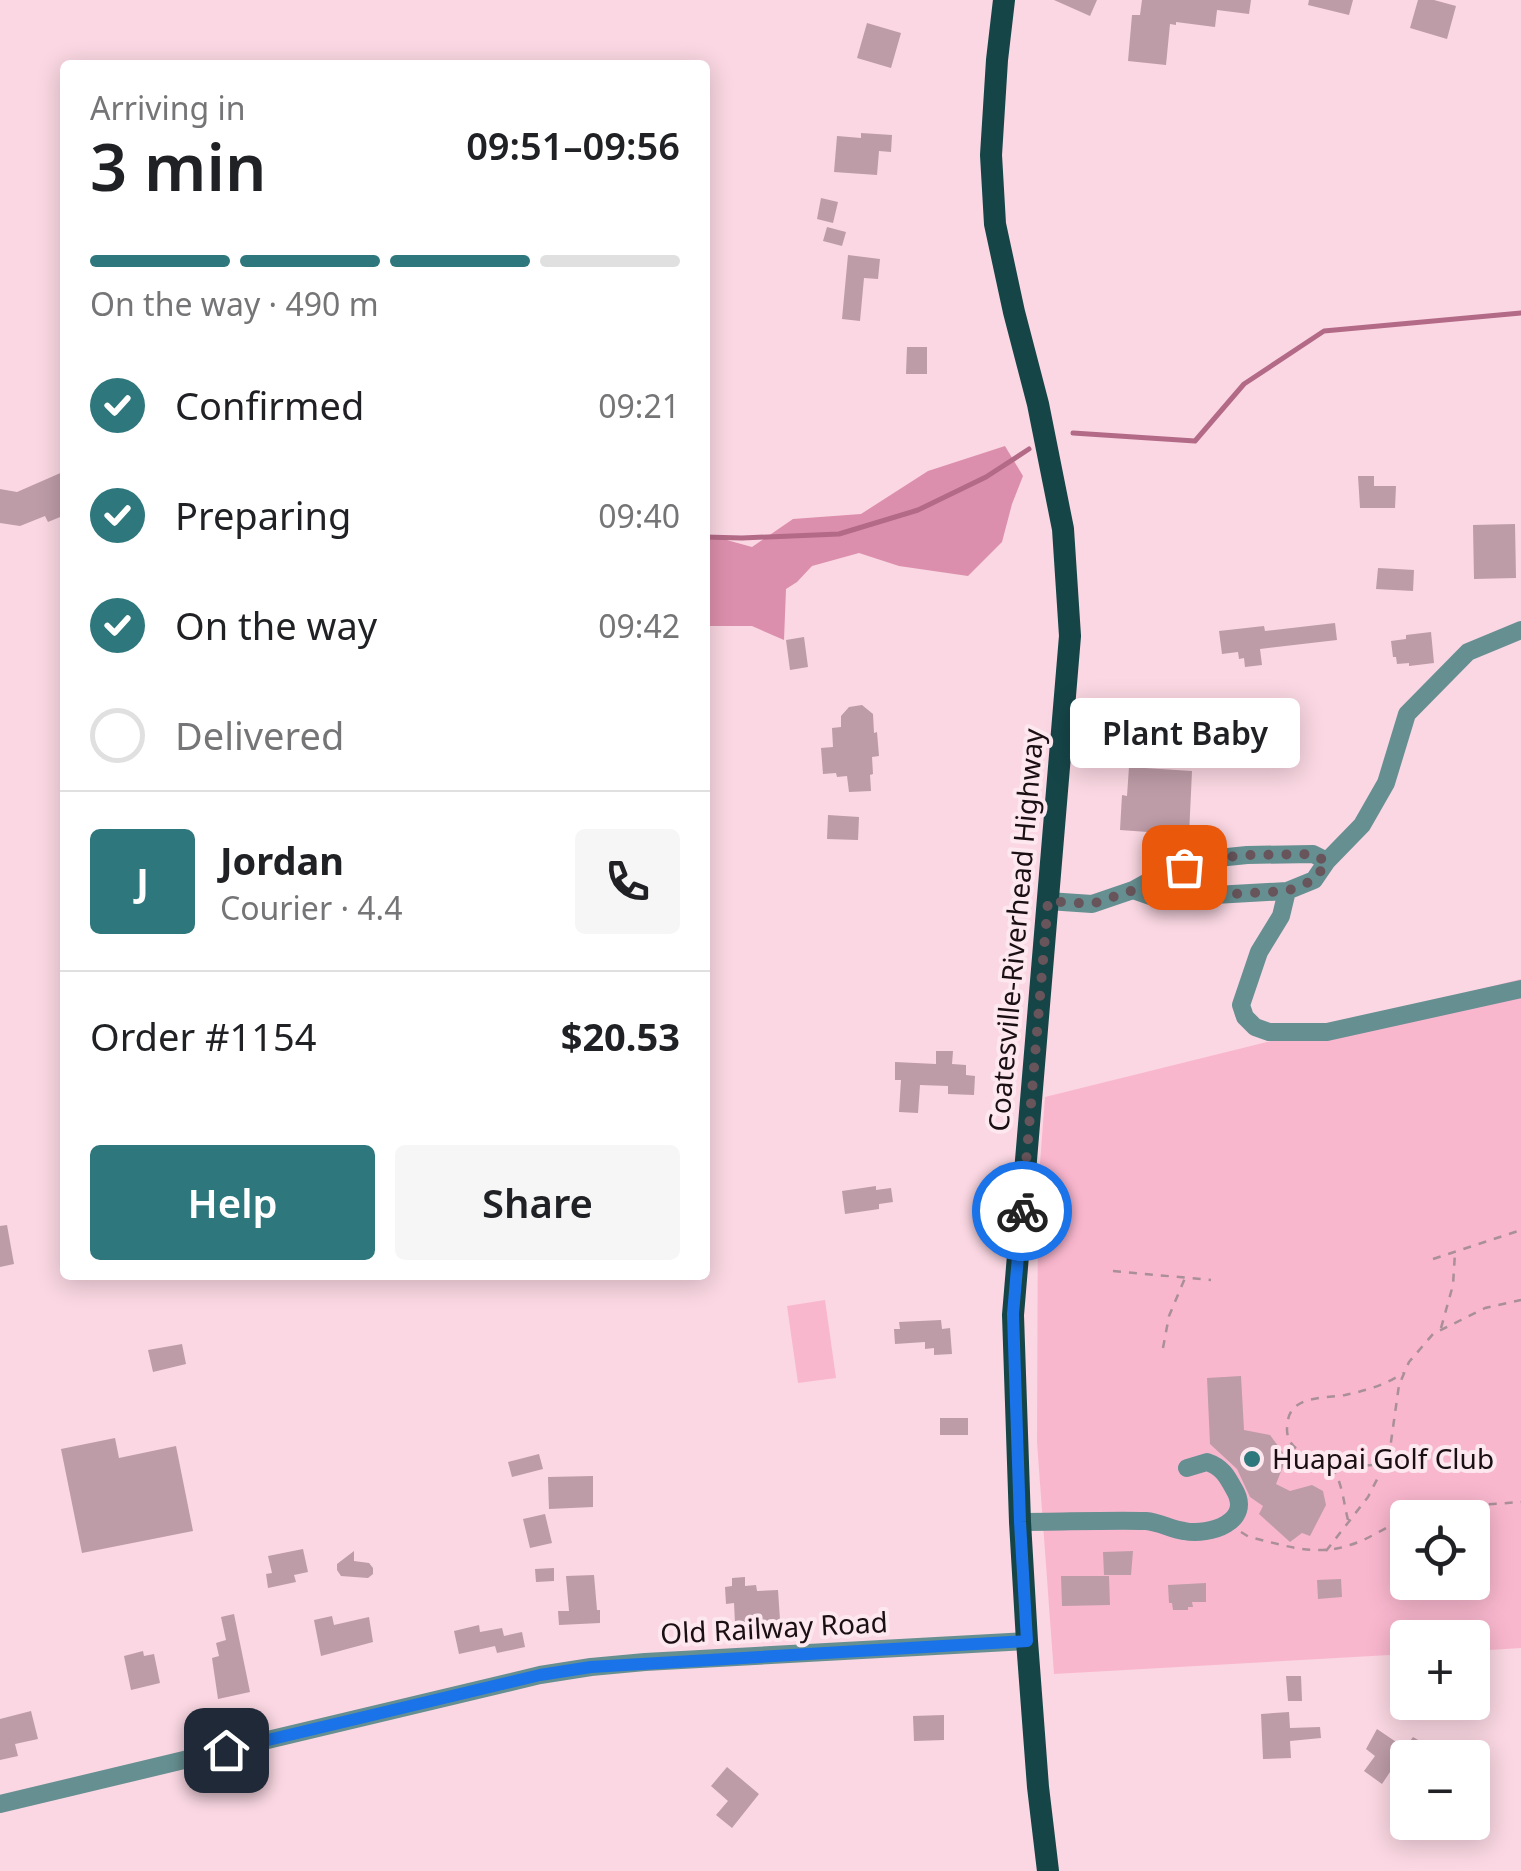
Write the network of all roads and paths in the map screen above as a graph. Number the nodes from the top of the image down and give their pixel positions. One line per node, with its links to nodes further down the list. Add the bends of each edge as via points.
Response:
1 (1004, 0): 6 (main road, Coatesville-Riverhead Highway, via 991,155 995,224 1062,529 1070,636)
2 (1521, 630): 3 (street, via 1468,652 1407,714 1386,783 1362,825)
3 (1327, 862): 4 (street, via 1313,854 1208,859); 5 (street, via 1314,880)
4 (1134, 890): 5 (street, via 1162,898); 6 (street, via 1092,904)
5 (1287, 891): 7 (street, via 1241,1004 1255,1027 1326,1032)
6 (1048, 901): 23 (main road, Coatesville-Riverhead Highway, via 1013,1314)
7 (1521, 989)
8 (1521, 1230): 9 (path)
9 (1454, 1253): 10 (path); 15 (path, via 1454,1284)
10 (1434, 1259)
11 (1113, 1271): 12 (path)
12 (1186, 1278): 13 (path); 16 (path)
13 (1211, 1280)
14 (1521, 1300): 15 (path, via 1485,1308)
15 (1440, 1330): 17 (path)
16 (1163, 1348)
17 (1405, 1372): 18 (path); 20 (path, via 1292,1410 1287,1438)
18 (1384, 1464): 20 (path); 24 (path)
19 (1187, 1468): 25 (street, via 1207,1462 1222,1470 1240,1500)
20 (1332, 1468): 24 (path)
21 (1521, 1502): 22 (path)
22 (1490, 1503)
23 (1020, 1522): 25 (street, via 1152,1521 1187,1532); 28 (main road, Coatesville-Riverhead Highway)
24 (1348, 1522): 27 (path)
25 (1226, 1524): 27 (path, via 1250,1538)
26 (1390, 1527): 27 (path)
27 (1326, 1550)
28 (1027, 1641): 29 (street, Old Railway Road, via 557,1672); 30 (main road, Coatesville-Riverhead Highway)
29 (0, 1804)
30 (1048, 1871)

